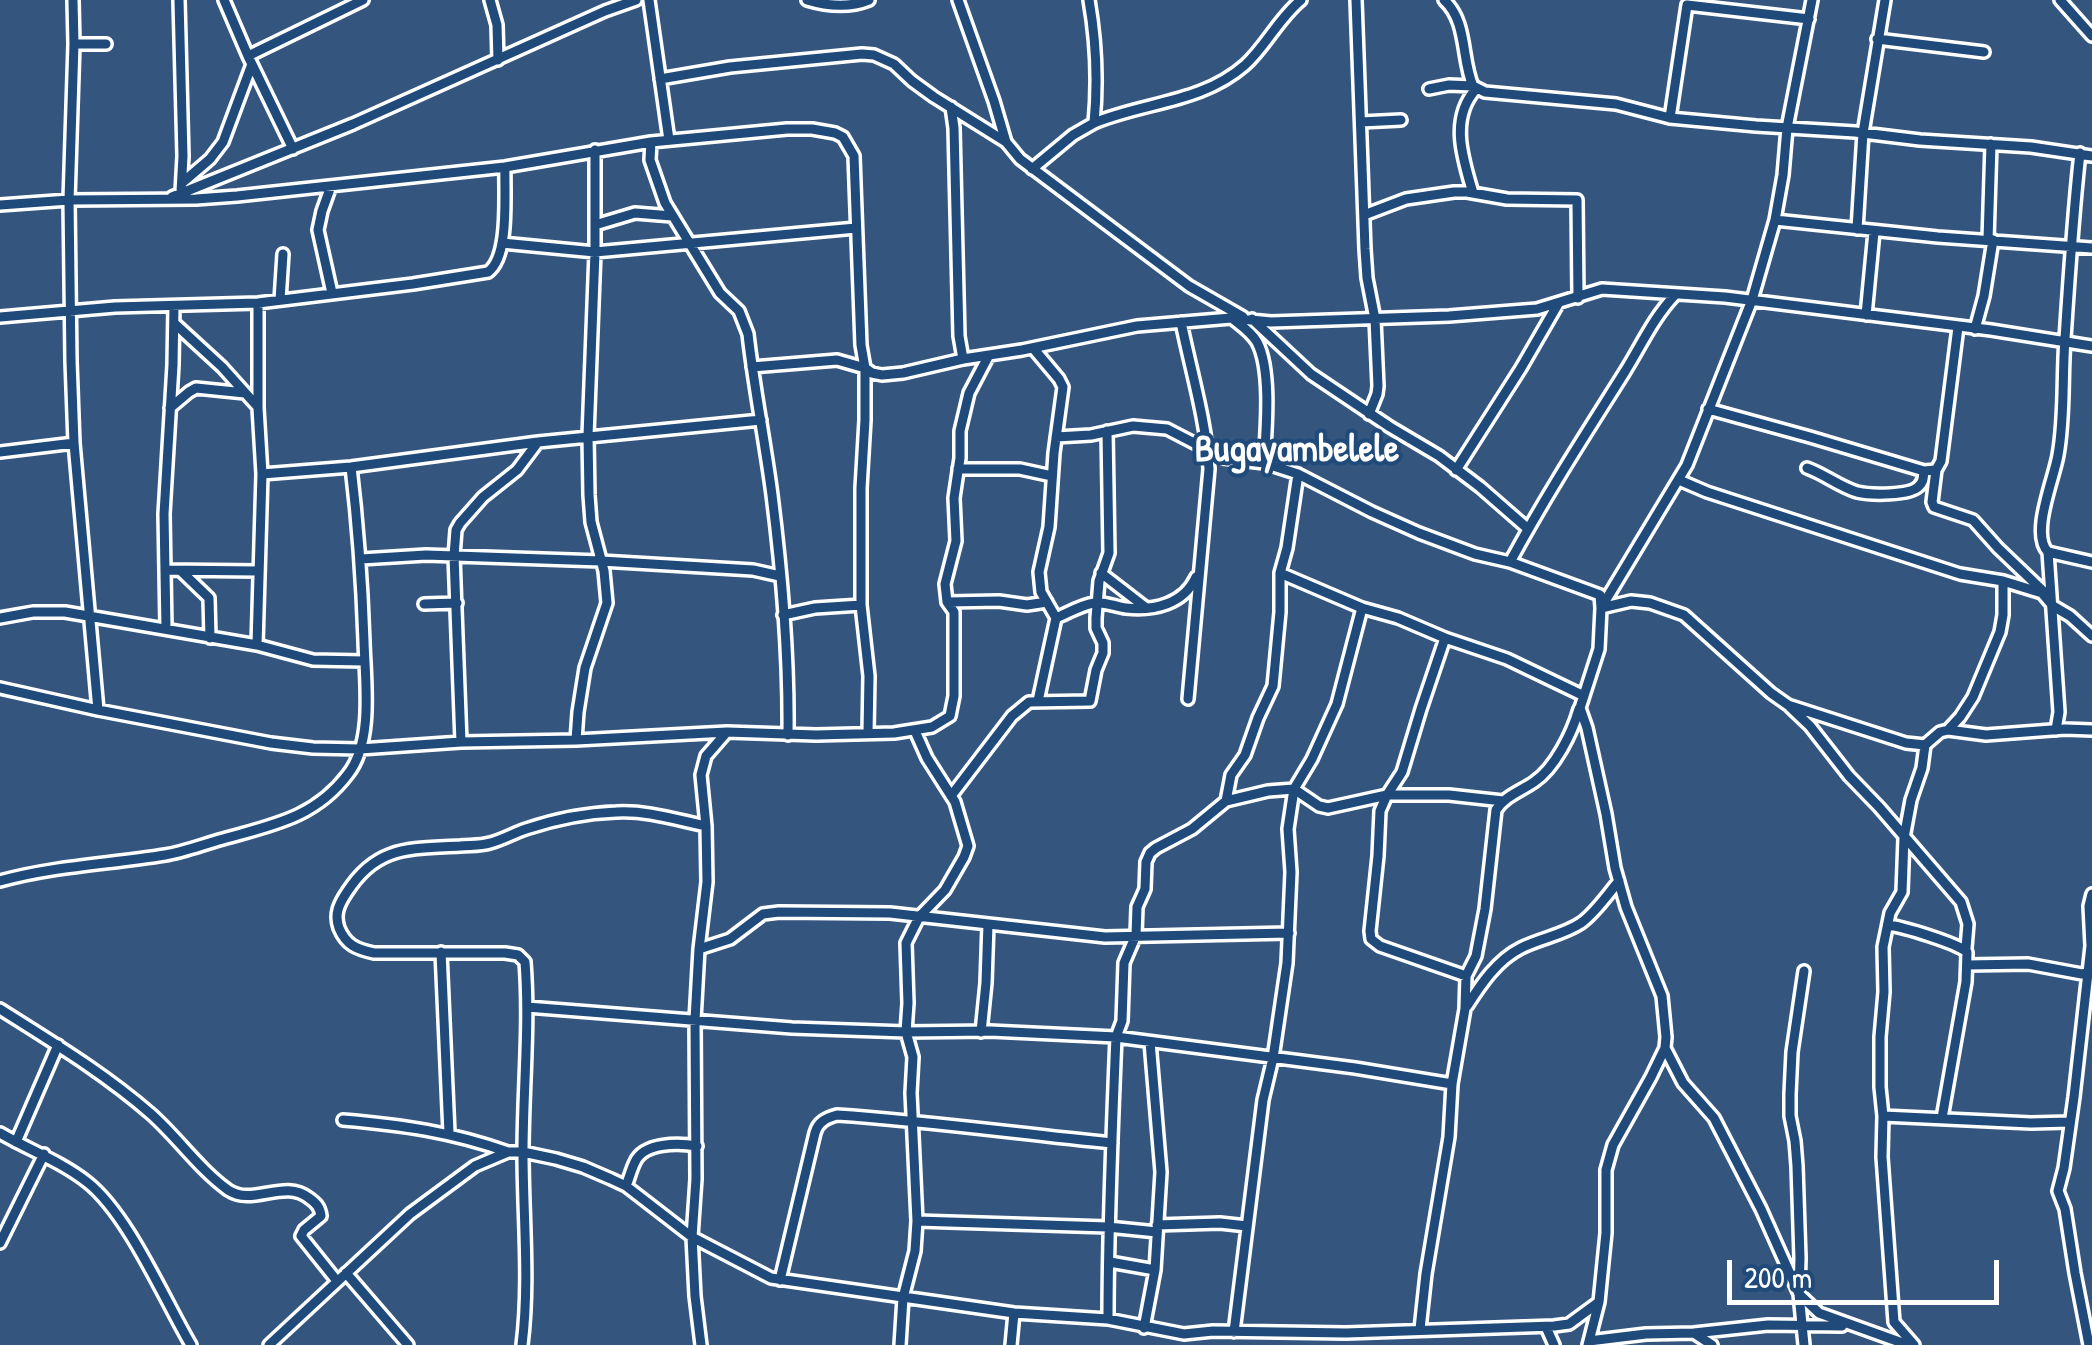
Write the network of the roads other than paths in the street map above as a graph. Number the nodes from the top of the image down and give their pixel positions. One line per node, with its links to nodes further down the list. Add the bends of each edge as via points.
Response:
1 (73, 0): 24 (street)
2 (179, 0): 50 (street)
3 (224, 0): 27 (street)
4 (363, 0): 27 (street)
5 (490, 0): 28 (street)
6 (601, 0): 20 (street)
7 (636, 0): 20 (street)
8 (649, 0): 29 (street)
9 (807, 0): 10 (street, via 835,6)
10 (869, 0)
11 (958, 0): 41 (street)
12 (1088, 0): 36 (street)
13 (1300, 0): 36 (street, via 1248,62 1216,86)
14 (1356, 0): 35 (street)
15 (1444, 0): 30 (street, via 1458,24)
16 (1812, 0): 21 (street)
17 (1885, 0): 23 (street)
18 (2060, 0): 22 (street)
19 (1700, 3): 21 (street); 33 (street, via 1686,5)
20 (606, 11): 28 (street)
21 (1808, 19): 37 (street)
22 (2092, 36)
23 (1878, 39): 26 (street); 38 (street)
24 (74, 44): 25 (street); 53 (street)
25 (106, 44)
26 (1984, 52)
27 (250, 60): 43 (street); 50 (street, via 222,142)
28 (498, 60): 43 (street)
29 (660, 80): 32 (street, via 874,55); 39 (street)
30 (1474, 88): 31 (street); 33 (street, via 1616,104); 51 (street, via 1459,132)
31 (1430, 89)
32 (952, 108): 41 (street); 91 (street)
33 (1670, 118): 37 (street)
34 (1402, 120): 35 (street)
35 (1361, 122): 55 (street)
36 (1094, 123): 48 (street)
37 (1787, 128): 38 (street); 57 (street)
38 (1863, 133): 42 (street); 60 (street)
39 (669, 140): 40 (street); 59 (street, via 787,128 835,134 854,156)
40 (651, 142): 44 (street); 56 (street, via 650,160)
41 (1006, 142): 48 (street)
42 (1991, 144): 45 (street); 62 (street)
43 (293, 149): 50 (street)
44 (595, 150): 47 (street); 58 (street)
45 (2080, 153): 46 (street); 65 (street)
46 (2092, 156)
47 (504, 167): 49 (street); 63 (street)
48 (1032, 169): 81 (street, via 1189,286)
49 (331, 186): 52 (street); 69 (street, via 318,230)
50 (181, 188): 52 (street)
51 (1473, 193): 55 (street, via 1406,199); 71 (street, via 1577,200)
52 (170, 198): 53 (street)
53 (69, 200): 54 (street); 77 (street)
54 (0, 206)
55 (1364, 215): 82 (street)
56 (672, 216): 58 (street, via 635,213); 64 (street)
57 (1774, 220): 60 (street); 73 (street)
58 (595, 225): 67 (street)
59 (856, 228): 64 (street); 93 (street)
60 (1857, 229): 61 (street)
61 (1874, 232): 62 (street); 78 (street)
62 (1990, 240): 65 (street); 86 (street)
63 (502, 243): 67 (street); 69 (street, via 488,272)
64 (690, 243): 67 (street); 92 (street, via 742,317)
65 (2073, 246): 66 (street); 87 (street)
66 (2092, 248)
67 (595, 252): 101 (street)
68 (282, 254): 72 (street)
69 (332, 292): 72 (street)
70 (1674, 294): 71 (street, via 1602,289); 73 (street); 118 (street)
71 (1578, 298): 75 (street)
72 (280, 300): 74 (street)
73 (1752, 300): 78 (street); 97 (street)
74 (258, 303): 76 (street); 96 (street)
75 (1558, 304): 82 (street); 111 (street)
76 (174, 306): 77 (street); 84 (street)
77 (70, 311): 79 (street); 104 (street)
78 (1866, 315): 85 (street)
79 (0, 317)
80 (1231, 318): 81 (street); 83 (street); 107 (street, via 1259,347)
81 (1248, 318): 82 (street); 98 (street)
82 (1376, 319): 98 (street, via 1378,386)
83 (1181, 322): 89 (street); 106 (street)
84 (174, 323): 94 (street); 95 (street)
85 (1958, 327): 86 (street); 112 (street)
86 (1974, 329): 87 (street)
87 (2065, 342): 88 (street); 119 (street, via 2060,440 2041,536)
88 (2092, 346)
89 (1033, 348): 90 (street); 102 (street, via 1063,387)
90 (989, 355): 91 (street); 110 (street, via 964,408)
91 (963, 358): 93 (street, via 904,374)
92 (752, 367): 93 (street, via 837,360); 99 (street)
93 (864, 368): 139 (street)
94 (247, 394): 95 (street, via 196,388); 96 (street)
95 (170, 408): 125 (street)
96 (258, 408): 114 (street)
97 (1708, 410): 113 (street); 117 (street)
98 (1369, 414): 111 (street)
99 (761, 420): 101 (street); 131 (street)
100 (1108, 430): 102 (street); 106 (street, via 1168,429); 130 (street, via 1110,532)
101 (588, 436): 103 (street); 122 (street, via 591,522)
102 (1056, 437): 116 (street)
103 (538, 442): 108 (street); 120 (street, via 460,522)
104 (74, 443): 105 (street); 145 (street)
105 (0, 452)
106 (1208, 452): 107 (street); 128 (street)
107 (1264, 463): 115 (street)
108 (351, 467): 114 (street); 121 (street)
109 (1807, 468): 113 (street, via 1854,491 1875,493 1912,491)
110 (958, 469): 116 (street); 134 (street)
111 (1456, 470): 118 (street)
112 (1936, 470): 113 (street); 133 (street, via 1934,507 1973,520)
113 (1924, 471)
114 (262, 474): 127 (street)
115 (1298, 474): 123 (street, via 1408,528); 129 (street)
116 (1052, 476): 135 (street, via 1039,572)
117 (1679, 480): 132 (street, via 1960,574); 143 (street)
118 (1527, 528): 123 (street)
119 (2048, 552): 124 (street); 140 (street)
120 (454, 556): 121 (street); 122 (street); 137 (street)
121 (361, 559): 153 (street)
122 (601, 561): 131 (street); 168 (street, via 607,603 585,668)
123 (1510, 562): 143 (street, via 1600,595)
124 (2092, 562)
125 (165, 570): 126 (street); 148 (street)
126 (181, 570): 127 (street); 150 (street, via 209,598)
127 (260, 571): 152 (street)
128 (1198, 571): 141 (street, via 1177,600); 156 (street)
129 (1280, 572): 142 (street); 176 (street, via 1273,686 1231,775)
130 (1101, 573): 136 (street); 141 (street)
131 (780, 576): 144 (street)
132 (2003, 581): 133 (street); 163 (street, via 2000,632 1973,698)
133 (2044, 594): 140 (street)
134 (947, 602): 135 (street); 162 (street, via 955,628 951,712 942,723)
135 (1048, 602): 147 (street)
136 (1096, 602): 141 (street); 147 (street); 157 (street, via 1103,653 1090,701)
137 (457, 603): 138 (street); 169 (street)
138 (424, 604)
139 (861, 605): 144 (street); 166 (street)
140 (2052, 605): 149 (street); 164 (street)
141 (1145, 607)
142 (1362, 608): 151 (street); 172 (street, via 1337,704)
143 (1602, 608): 155 (street, via 1600,649); 158 (street, via 1631,601 1684,615)
144 (783, 615): 167 (street)
145 (90, 616): 146 (street, via 51,611); 148 (street); 160 (street)
146 (0, 618)
147 (1056, 618): 157 (street)
148 (166, 628): 150 (street)
149 (2092, 636)
150 (210, 638): 152 (street)
151 (1446, 638): 155 (street); 173 (street, via 1402,772)
152 (257, 646): 153 (street, via 313,660)
153 (364, 661): 171 (street)
154 (0, 688): 160 (street)
155 (1582, 695): 159 (street)
156 (1188, 699)
157 (1038, 702): 174 (street, via 1012,716)
158 (1788, 705): 170 (street); 178 (street)
159 (1580, 708): 175 (street, via 1547,771); 180 (street)
160 (98, 710): 171 (street, via 271,743)
161 (2091, 728): 164 (street)
162 (915, 730): 166 (street); 174 (street)
163 (1948, 730): 164 (street); 170 (street)
164 (2056, 730)
165 (726, 732): 167 (street); 168 (street); 177 (street, via 704,763)
166 (868, 733): 167 (street)
167 (788, 735)
168 (576, 740): 169 (street)
169 (460, 742): 171 (street)
170 (1925, 745): 178 (street)
171 (360, 748): 179 (street, via 348,776 279,824 167,855)
172 (1294, 789): 173 (street, via 1328,808); 176 (street); 185 (street)
173 (1387, 795): 175 (street); 193 (street, via 1380,811 1372,939)
174 (951, 796): 182 (street, via 968,846 945,890)
175 (1503, 800): 193 (street, via 1476,956)
176 (1226, 801): 186 (street, via 1150,853)
177 (706, 826): 188 (street); 189 (street, via 614,812 539,824 482,844 397,850 365,868 339,906 336,920 345,941 374,953)
178 (1904, 838): 184 (street, via 1902,892); 187 (street, via 1961,902)
179 (0, 881)
180 (1619, 881): 196 (street, via 1577,925 1504,960); 203 (street, via 1662,996)
181 (2092, 894): 192 (street)
182 (920, 918): 183 (street); 188 (street, via 767,913 730,940); 198 (street, via 906,943)
183 (988, 924): 186 (street); 199 (street)
184 (1888, 925): 187 (street); 208 (street, via 1880,1037)
185 (1289, 933): 186 (street); 206 (street)
186 (1136, 936): 200 (street, via 1124,963)
187 (1966, 948): 190 (street)
188 (699, 949): 197 (street)
189 (440, 952): 194 (street, via 518,955 526,962); 214 (street)
190 (1968, 965): 192 (street, via 2028,964); 209 (street)
191 (1804, 971): 233 (street, via 1790,1075)
192 (2087, 973): 204 (street)
193 (1466, 976): 196 (street)
194 (528, 1007): 197 (street); 219 (street)
195 (0, 1009): 202 (street)
196 (1465, 1009): 207 (street)
197 (695, 1020): 198 (street); 217 (street)
198 (906, 1032): 199 (street); 211 (street)
199 (982, 1032): 200 (street)
200 (1116, 1037): 201 (street); 216 (street)
201 (1150, 1042): 206 (street); 225 (street, via 1160,1156)
202 (58, 1045): 215 (street); 232 (street, via 154,1116 228,1190 246,1197 289,1190 310,1198 321,1216 301,1236)
203 (1665, 1048): 233 (street, via 1682,1083 1714,1118); 235 (street, via 1606,1170)
204 (2078, 1052): 205 (street); 212 (street)
205 (2092, 1055)
206 (1273, 1058): 207 (street); 223 (street)
207 (1452, 1084): 242 (street)
208 (1883, 1116): 209 (street); 256 (street, via 1894,1322)
209 (1942, 1118): 212 (street)
210 (343, 1120): 214 (street)
211 (913, 1120): 216 (street); 222 (street); 231 (street, via 837,1115 819,1124)
212 (2070, 1122): 257 (street, via 2058,1191)
213 (0, 1132): 215 (street)
214 (449, 1133): 218 (street)
215 (16, 1142): 220 (street)
216 (1112, 1143): 224 (street)
217 (697, 1146): 221 (street, via 643,1153); 226 (street)
218 (508, 1152): 219 (street); 230 (street, via 440,1190)
219 (523, 1152): 221 (street); 249 (street)
220 (44, 1154): 227 (street); 246 (street, via 109,1204)
221 (626, 1186): 226 (street)
222 (917, 1221): 224 (street); 234 (street)
223 (1247, 1226): 225 (street); 243 (street)
224 (1108, 1227): 225 (street); 228 (street)
225 (1157, 1229): 229 (street)
226 (692, 1237): 231 (street); 250 (street)
227 (0, 1243)
228 (1110, 1262): 229 (street); 237 (street)
229 (1155, 1270): 241 (street)
230 (346, 1273): 232 (street); 248 (street)
231 (780, 1280): 234 (street)
232 (337, 1281): 247 (street)
233 (1799, 1294): 238 (street); 239 (street, via 1819,1313)
234 (903, 1298): 236 (street); 251 (street)
235 (1599, 1302): 240 (street, via 1569,1324); 245 (street)
236 (1014, 1313): 237 (street); 252 (street)
237 (1108, 1319): 241 (street)
238 (1802, 1326): 239 (street); 244 (street); 255 (street)
239 (1850, 1326): 256 (street)
240 (1546, 1327): 242 (street); 253 (street)
241 (1144, 1328): 243 (street)
242 (1420, 1330): 243 (street)
243 (1234, 1332)
244 (1694, 1333): 245 (street); 254 (street)
245 (1588, 1343)
246 (191, 1345)
247 (269, 1345)
248 (408, 1345)
249 (522, 1345)
250 (701, 1345)
251 (900, 1345)
252 (1011, 1345)
253 (1554, 1345)
254 (1712, 1345)
255 (1804, 1345)
256 (1911, 1345)
257 (2089, 1345)

